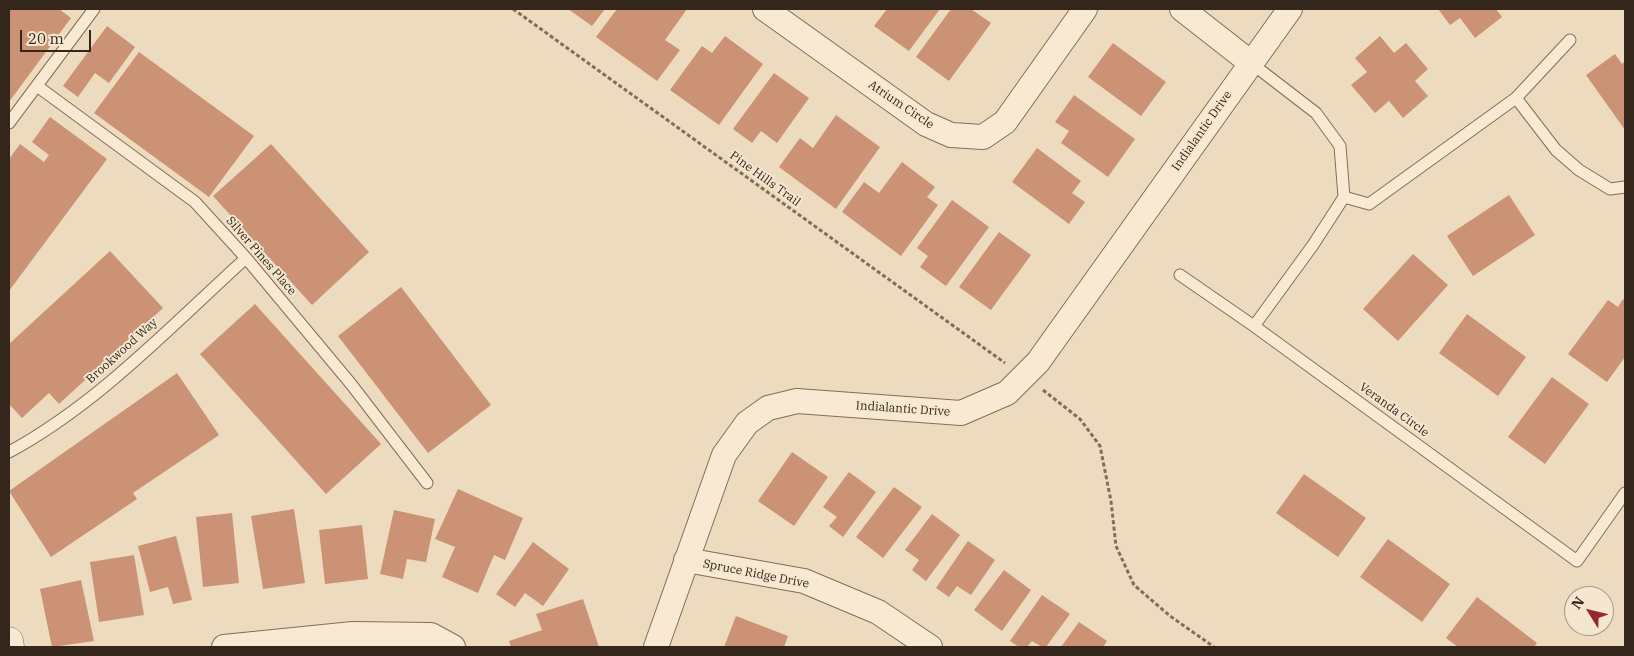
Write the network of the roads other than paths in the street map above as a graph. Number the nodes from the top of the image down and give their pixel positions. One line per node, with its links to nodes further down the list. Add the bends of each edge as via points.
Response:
1 (94, 9): 8 (lane)
2 (765, 9): 3 (street, Atrium Circle, via 926,124 951,135 984,137 1005,122)
3 (1085, 9)
4 (1182, 9): 7 (street)
5 (1290, 9): 7 (street, Indialantic Drive)
6 (1570, 40): 9 (lane)
7 (1251, 63): 12 (lane, via 1316,113 1340,146); 19 (street, Indialantic Drive, via 1038,362 1007,393 961,413 797,401 768,408 747,423 724,455)
8 (37, 86): 10 (lane); 13 (lane, Silver Pines Place, via 195,202)
9 (1516, 98): 11 (lane, via 1556,150 1579,170 1610,189); 12 (lane, via 1369,204)
10 (9, 122)
11 (1625, 187)
12 (1344, 197): 15 (lane)
13 (246, 258): 16 (lane, Brookwood Way, via 100,390 39,436); 17 (lane, Silver Pines Place, via 351,384)
14 (1180, 275): 15 (lane)
15 (1254, 326): 18 (lane, Veranda Circle, via 1577,561)
16 (9, 452)
17 (427, 483)
18 (1625, 494)
19 (686, 560): 24 (street, Indialantic Drive); 25 (street, Spruce Ridge Drive, via 804,581 878,612)
20 (9, 641): 21 (street)
21 (10, 647)
22 (224, 647): 23 (street, via 354,634 431,635)
23 (453, 647)
24 (656, 647)
25 (930, 647)

